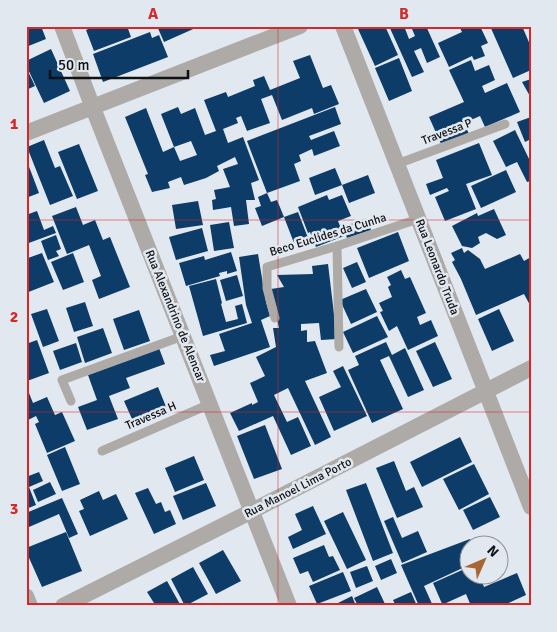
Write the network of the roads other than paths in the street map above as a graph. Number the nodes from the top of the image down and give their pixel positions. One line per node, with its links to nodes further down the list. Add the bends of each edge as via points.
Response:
1 (62, 26): 4 (street, Rua Alexandrino de Alencar)
2 (300, 26): 4 (street)
3 (343, 26): 7 (street, Rua Leonardo Truda)
4 (93, 108): 6 (street); 11 (street, Rua Alexandrino de Alencar)
5 (505, 124): 7 (lane, Travessa P)
6 (26, 132)
7 (397, 164): 8 (street, Rua Leonardo Truda)
8 (418, 220): 9 (lane, Beco Euclides da Cunha); 14 (street, Rua Leonardo Truda)
9 (337, 246): 10 (lane, Beco Euclides da Cunha, via 267,267 267,288); 12 (lane)
10 (275, 318)
11 (183, 336): 15 (lane, via 62,380); 16 (street, Rua Alexandrino de Alencar)
12 (339, 347)
13 (531, 368): 14 (street, Rua Manoel Lima Porto)
14 (485, 391): 18 (street, Rua Leonardo Truda); 19 (street, Rua Manoel Lima Porto)
15 (71, 401)
16 (210, 404): 17 (lane, Travessa H); 19 (street, Rua Alexandrino de Alencar)
17 (102, 451)
18 (531, 507)
19 (252, 511): 22 (street, Rua Manoel Lima Porto); 23 (street, Rua Alexandrino de Alencar)
20 (26, 596): 21 (street)
21 (30, 606)
22 (64, 606)
23 (288, 606)

